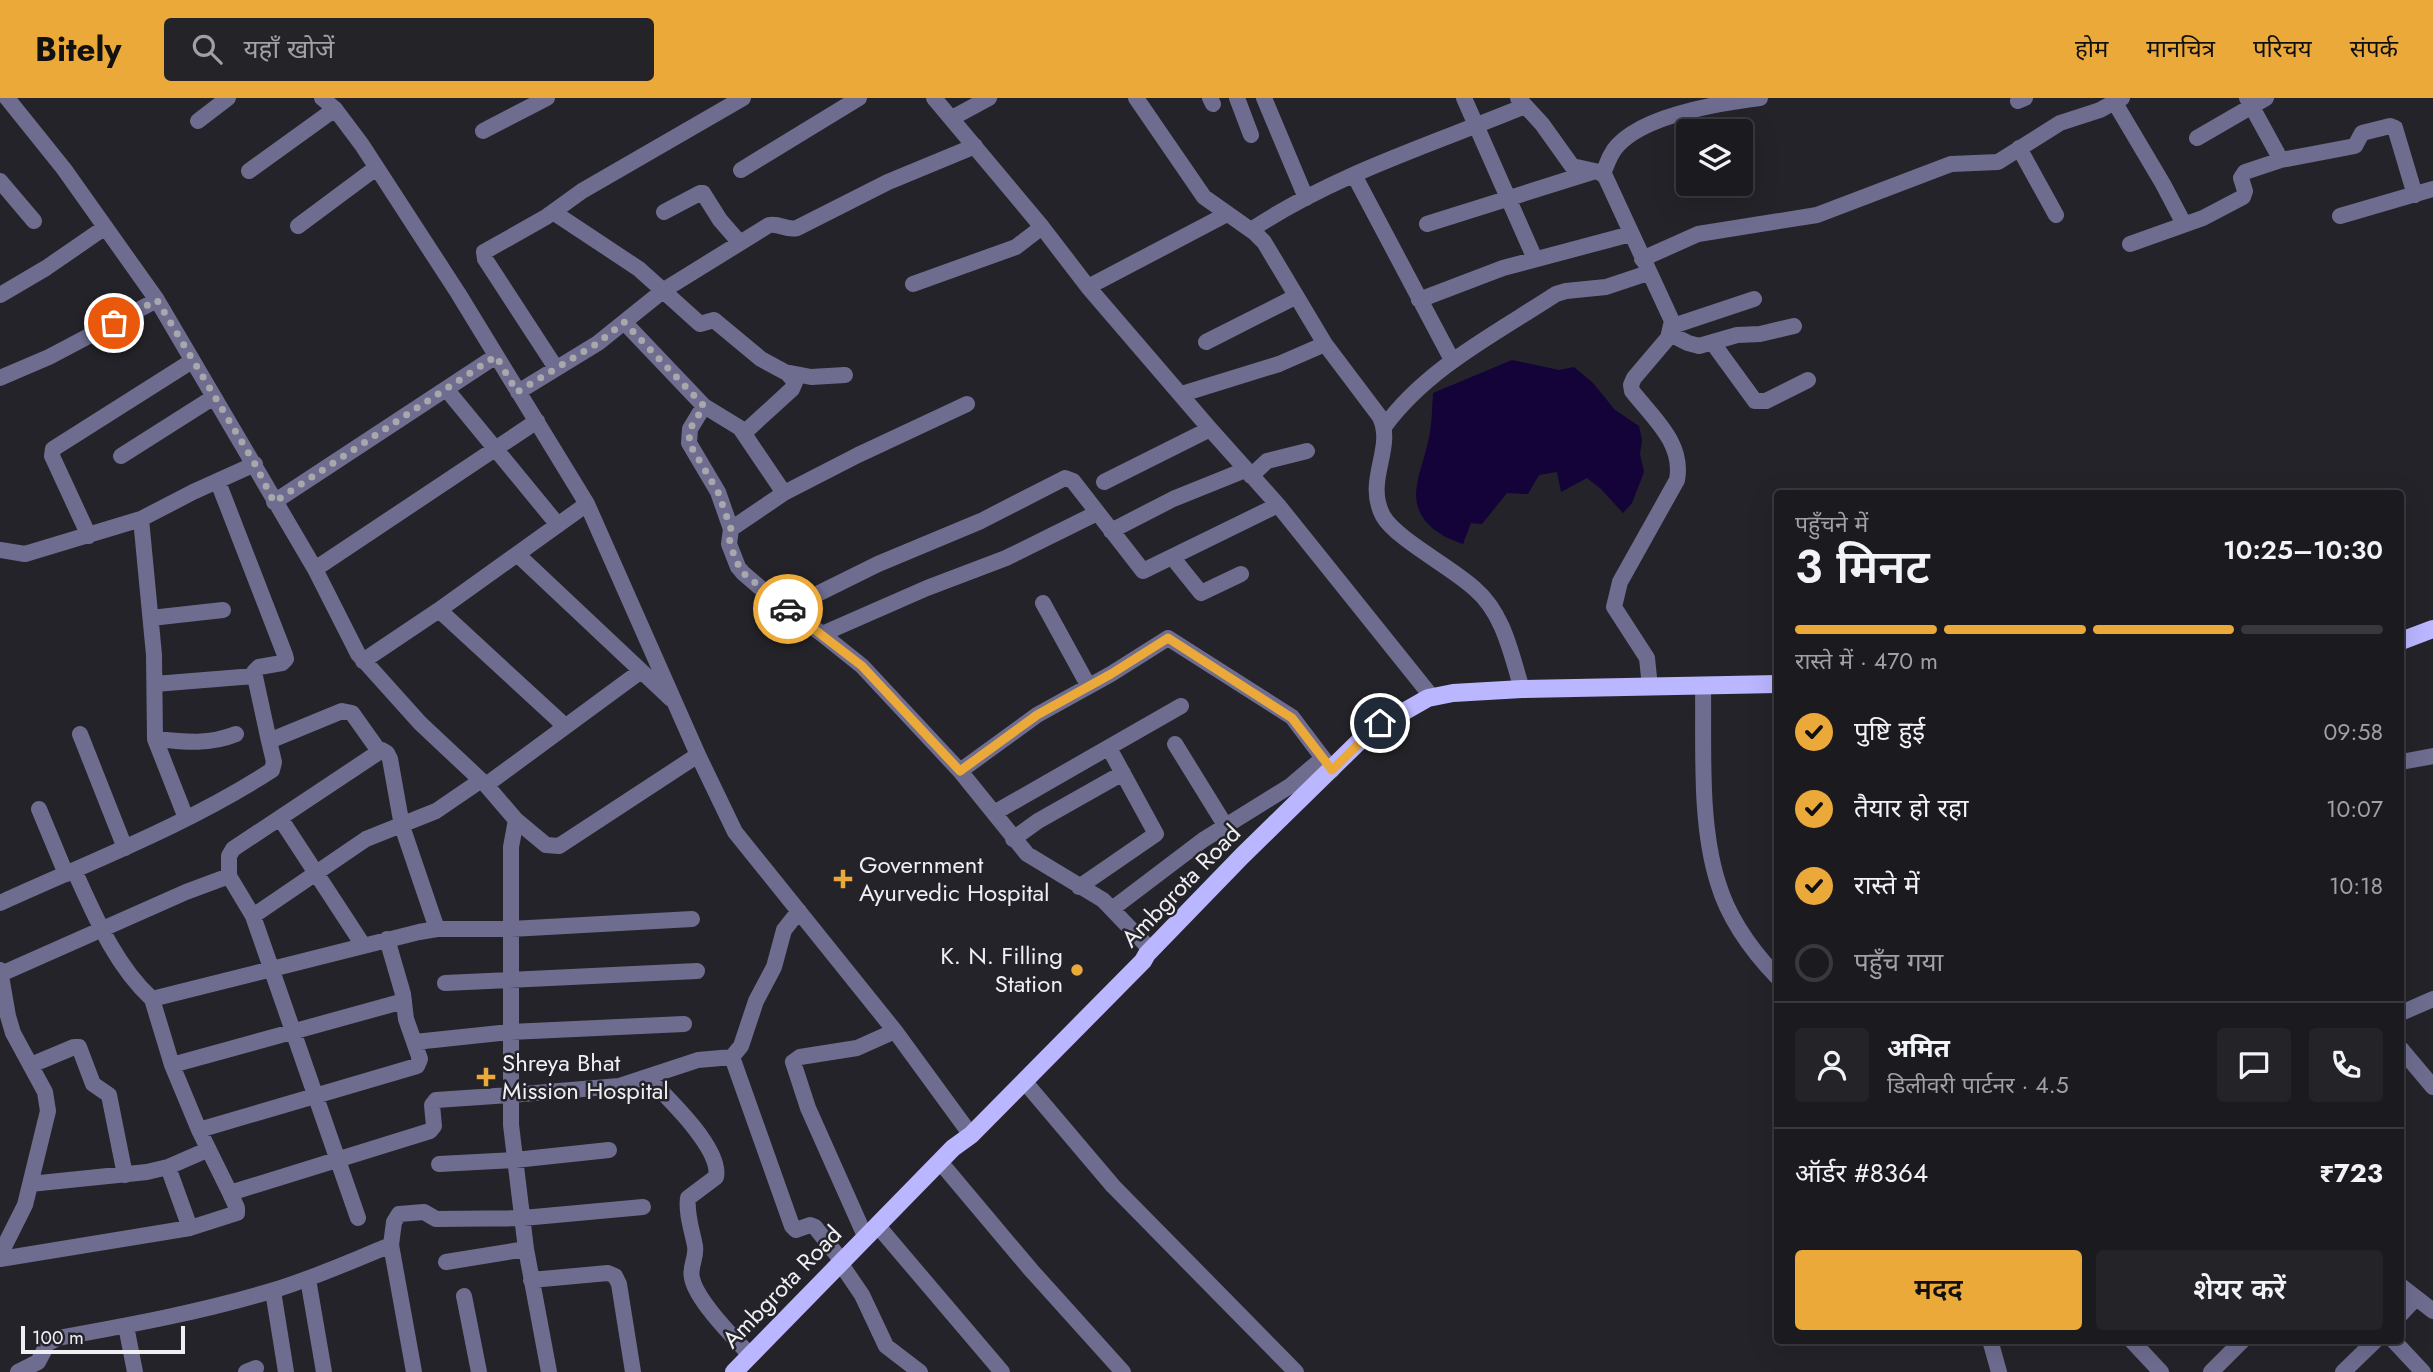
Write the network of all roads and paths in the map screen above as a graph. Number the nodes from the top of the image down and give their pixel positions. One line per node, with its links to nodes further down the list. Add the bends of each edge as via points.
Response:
1 (6, 98): 47 (street, via 64,169)
2 (228, 98): 19 (street)
3 (322, 98): 17 (street)
4 (547, 98): 21 (street)
5 (743, 98): 37 (street)
6 (859, 98): 28 (street)
7 (934, 98): 18 (street)
8 (989, 98): 18 (street)
9 (1136, 98): 39 (street, via 1204,197)
10 (1237, 98): 22 (street)
11 (1264, 98): 35 (street)
12 (1464, 98): 20 (street)
13 (1760, 98): 30 (street, via 1714,105 1642,128 1618,145)
14 (2118, 100): 25 (street, via 2060,123); 44 (street)
15 (2255, 100): 23 (street); 26 (street)
16 (1522, 102): 20 (street); 30 (street, via 1572,166)
17 (335, 109): 27 (street); 29 (street)
18 (952, 118): 24 (street)
19 (198, 121)
20 (1475, 127): 31 (street); 36 (street)
21 (484, 131)
22 (1251, 135)
23 (2197, 138)
24 (975, 146): 46 (street); 50 (street, via 888,182 797,228 769,225)
25 (2019, 148): 40 (street); 53 (street, via 1998,162 1951,164 1802,219 1698,234)
26 (2281, 160): 34 (street, via 2355,146 2362,133 2393,127); 44 (street, via 2245,172 2241,178 2243,197)
27 (376, 168): 45 (street); 68 (street)
28 (741, 170)
29 (248, 171)
30 (1598, 172): 36 (street); 49 (street, via 1608,180)
31 (1354, 175): 35 (street); 61 (street)
32 (0, 181): 42 (street)
33 (2433, 189): 34 (street)
34 (2415, 195): 41 (street)
35 (1306, 198): 48 (street)
36 (1508, 198): 43 (street); 52 (street)
37 (553, 212): 56 (street); 72 (street, via 483,254)
38 (664, 212): 50 (street, via 701,192)
39 (1227, 214): 48 (street); 55 (street)
40 (2056, 215)
41 (2340, 216)
42 (34, 221)
43 (1427, 224)
44 (2184, 224): 51 (street)
45 (298, 226)
46 (1042, 227): 54 (street, via 1016,247); 55 (street)
47 (104, 228): 57 (street); 60 (street)
48 (1251, 230): 58 (street, via 1272,253)
49 (1631, 234): 52 (street); 53 (street)
50 (740, 243): 56 (street)
51 (2130, 244)
52 (1535, 259): 61 (street)
53 (1645, 266): 64 (street); 69 (street, via 1606,287 1556,294)
54 (913, 284)
55 (1088, 287): 78 (street)
56 (664, 290): 62 (street); 71 (street, via 700,324 714,320 761,359)
57 (0, 295)
58 (1295, 297): 65 (street); 67 (street)
59 (1755, 299): 64 (street)
60 (157, 300): 70 (street); 74 (street)
61 (1419, 300): 69 (street)
62 (624, 322): 72 (street); 81 (street)
63 (1794, 326): 66 (street)
64 (1671, 330): 66 (street, via 1693,345); 125 (street, via 1631,385 1675,446 1677,480 1620,582 1614,607 1647,658)
65 (1206, 342)
66 (1712, 342): 75 (street, via 1755,401 1766,401)
67 (1325, 344): 78 (street, via 1279,364); 83 (street)
68 (496, 356): 76 (street); 77 (street)
69 (1452, 360): 83 (street, via 1414,391)
70 (192, 361): 79 (street); 102 (street, via 52,449)
71 (787, 373): 73 (street); 85 (street, via 795,382 792,390)
72 (547, 374): 77 (street)
73 (845, 375)
74 (0, 378)
75 (1808, 380)
76 (447, 390): 86 (street); 94 (street)
77 (517, 392): 82 (street)
78 (1182, 394): 84 (street)
79 (214, 397): 88 (street); 89 (street)
80 (967, 404): 93 (street)
81 (704, 406): 85 (street); 100 (street, via 690,429 689,443 718,492)
82 (537, 421): 86 (street); 95 (street)
83 (1384, 427): 126 (street, via 1376,489 1383,515 1393,528 1483,597 1501,624)
84 (1210, 429): 90 (street); 92 (street)
85 (744, 433): 93 (street)
86 (496, 451): 99 (street); 106 (street)
87 (1307, 451): 90 (street, via 1267,461)
88 (121, 456)
89 (255, 464): 91 (street); 94 (street)
90 (1248, 473): 96 (street); 101 (street, via 1173,499)
91 (218, 482): 98 (street); 120 (street, via 285,654 285,662 259,667)
92 (1104, 482)
93 (784, 493): 100 (street)
94 (274, 502): 106 (street)
95 (587, 504): 99 (street); 128 (street)
96 (1278, 505): 105 (street); 127 (street)
97 (1097, 513): 101 (street); 109 (street, via 1073,481 1065,478); 116 (street, via 1006,558)
98 (141, 519): 102 (street); 113 (street)
99 (558, 525): 104 (street)
100 (731, 529): 109 (street, via 730,544 738,566)
101 (1111, 531): 105 (street, via 1143,571)
102 (89, 536): 103 (street, via 25,554)
103 (0, 550)
104 (517, 554): 111 (street); 119 (street)
105 (1172, 557): 107 (street, via 1201,593)
106 (315, 569): 118 (street)
107 (1241, 574)
108 (1043, 603): 123 (street)
109 (787, 608): 116 (street)
110 (223, 610): 113 (street)
111 (439, 610): 118 (street); 131 (street)
112 (2433, 617): 114 (main road)
113 (151, 618): 121 (street)
114 (2404, 628)
115 (2433, 629): 117 (main road)
116 (822, 634): 143 (street, via 862,666)
117 (2404, 639)
118 (363, 661): 145 (street)
119 (641, 671): 128 (street); 131 (street)
120 (254, 676): 121 (street); 135 (street)
121 (155, 684): 134 (street)
122 (1774, 684): 124 (main road, Ambgrota Road)
123 (1088, 685): 142 (street, via 1170,639 1292,718); 143 (street, via 1010,733)
124 (1703, 685): 125 (main road, Ambgrota Road); 173 (street, via 1709,844 1718,884 1735,923)
125 (1650, 687): 126 (main road, Ambgrota Road)
126 (1522, 689): 127 (main road, Ambgrota Road)
127 (1432, 696): 130 (main road, Ambgrota Road)
128 (675, 703): 139 (street)
129 (1181, 706): 137 (street)
130 (1384, 723): 142 (main road, Ambgrota Road); 169 (main road, via 1348,768 1172,940 1152,958)
131 (565, 726): 145 (street)
132 (80, 734): 154 (street)
133 (236, 734): 134 (street, via 201,743)
134 (155, 739): 148 (street)
135 (269, 741): 138 (street, via 345,711 352,713); 148 (street, via 272,771)
136 (1175, 744): 151 (street)
137 (1109, 748): 144 (street); 147 (street)
138 (379, 751): 149 (street); 152 (street, via 385,751 390,759)
139 (698, 755): 150 (street, via 559,846 546,845); 161 (street, via 735,832)
140 (2433, 756): 141 (street)
141 (2404, 761)
142 (1327, 764): 151 (street); 169 (main road, Ambgrota Road)
143 (960, 771): 147 (street)
144 (1124, 773): 153 (street); 158 (street, via 1156,834)
145 (483, 783): 150 (street); 152 (street)
146 (39, 809): 155 (street)
147 (994, 813): 153 (street)
148 (186, 818): 154 (street)
149 (280, 818): 156 (street); 157 (street, via 230,852)
150 (516, 820): 165 (street)
151 (1225, 825): 160 (street)
152 (401, 826): 156 (street, via 366,839); 164 (street)
153 (1013, 839): 158 (street, via 1035,861)
154 (125, 848): 155 (street)
155 (70, 872): 159 (street); 166 (street)
156 (317, 874): 162 (street); 168 (street)
157 (229, 876): 162 (street); 166 (street)
158 (1079, 887): 160 (street)
159 (2, 897)
160 (1112, 909): 169 (street)
161 (799, 911): 181 (street); 186 (street, via 784,930 774,967 756,1001 741,1046)
162 (253, 916): 170 (street)
163 (692, 919): 165 (street)
164 (437, 929): 165 (street); 167 (street)
165 (511, 929): 174 (street)
166 (102, 931): 172 (street); 176 (street, via 129,975)
167 (387, 939): 168 (street); 178 (street)
168 (363, 945): 170 (street)
169 (1149, 953): 191 (main road, Ambgrota Road)
170 (273, 968): 176 (street); 182 (street)
171 (697, 971): 174 (street)
172 (1, 972): 187 (street, via 13,1033)
173 (1774, 974)
174 (511, 979): 175 (street); 183 (street)
175 (445, 983)
176 (152, 999): 188 (street)
177 (2433, 999): 179 (street)
178 (404, 1001): 182 (street); 184 (street)
179 (2404, 1012)
180 (684, 1024): 183 (street)
181 (895, 1031): 196 (street); 211 (street, via 857,1048 793,1062 808,1108)
182 (293, 1032): 188 (street); 194 (street)
183 (510, 1032): 184 (street); 193 (street)
184 (415, 1042): 194 (street, via 420,1063 413,1069)
185 (2404, 1052): 189 (street)
186 (732, 1057): 190 (street, via 698,1060); 216 (street, via 792,1226 796,1230 815,1227)
187 (31, 1065): 204 (street, via 79,1047 93,1084 110,1098); 205 (street, via 45,1092 48,1111)
188 (172, 1065): 195 (street)
189 (2427, 1071): 192 (street)
190 (648, 1078): 193 (street, via 619,1086); 231 (street, via 686,1117 714,1160 716,1177 691,1194 688,1202 696,1250 691,1277)
191 (1024, 1081): 196 (main road, Ambgrota Road); 245 (street, via 1113,1186)
192 (2433, 1087)
193 (511, 1095): 199 (street, via 436,1100 430,1131); 200 (street)
194 (316, 1097): 195 (street); 199 (street)
195 (199, 1130): 197 (street)
196 (967, 1139): 203 (main road); 211 (main road, Ambgrota Road, via 953,1148)
197 (207, 1150): 202 (street); 206 (street)
198 (608, 1150): 200 (street)
199 (337, 1159): 206 (street); 208 (street)
200 (515, 1160): 201 (street); 209 (street)
201 (439, 1164)
202 (168, 1167): 204 (street); 210 (street)
203 (946, 1169): 211 (main road); 244 (street)
204 (125, 1175): 205 (street)
205 (30, 1184): 214 (street, via 21,1216)
206 (230, 1193): 210 (street, via 237,1213)
207 (643, 1207): 209 (street)
208 (358, 1218)
209 (523, 1218): 212 (street, via 436,1219 426,1212 399,1214); 213 (street)
210 (190, 1228): 214 (street)
211 (874, 1234): 216 (main road, Ambgrota Road); 243 (street)
212 (391, 1245): 217 (street); 237 (street)
213 (526, 1249): 215 (street); 218 (street)
214 (0, 1257)
215 (446, 1262)
216 (843, 1265): 231 (main road, Ambgrota Road); 242 (street, via 886,1346)
217 (308, 1279): 220 (street); 236 (street)
218 (531, 1280): 239 (street); 240 (street, via 615,1276)
219 (2404, 1288): 222 (street)
220 (272, 1291): 225 (street); 235 (street)
221 (464, 1296): 238 (street)
222 (2416, 1298): 223 (street); 224 (street)
223 (2404, 1311)
224 (2433, 1311)
225 (126, 1326): 233 (street, via 52,1340 38,1362); 234 (street)
226 (1991, 1344): 246 (street)
227 (2134, 1344): 232 (street)
228 (2239, 1344): 247 (street)
229 (2372, 1344): 248 (street)
230 (2397, 1344): 249 (street)
231 (749, 1364): 241 (main road, Ambgrota Road)
232 (2157, 1370)
233 (18, 1372)
234 (135, 1372)
235 (286, 1372)
236 (324, 1372)
237 (414, 1372)
238 (479, 1372)
239 (549, 1372)
240 (633, 1372)
241 (734, 1372)
242 (920, 1372)
243 (1002, 1372)
244 (1123, 1372)
245 (1296, 1372)
246 (1998, 1372)
247 (2211, 1372)
248 (2343, 1372)
249 (2423, 1372)

